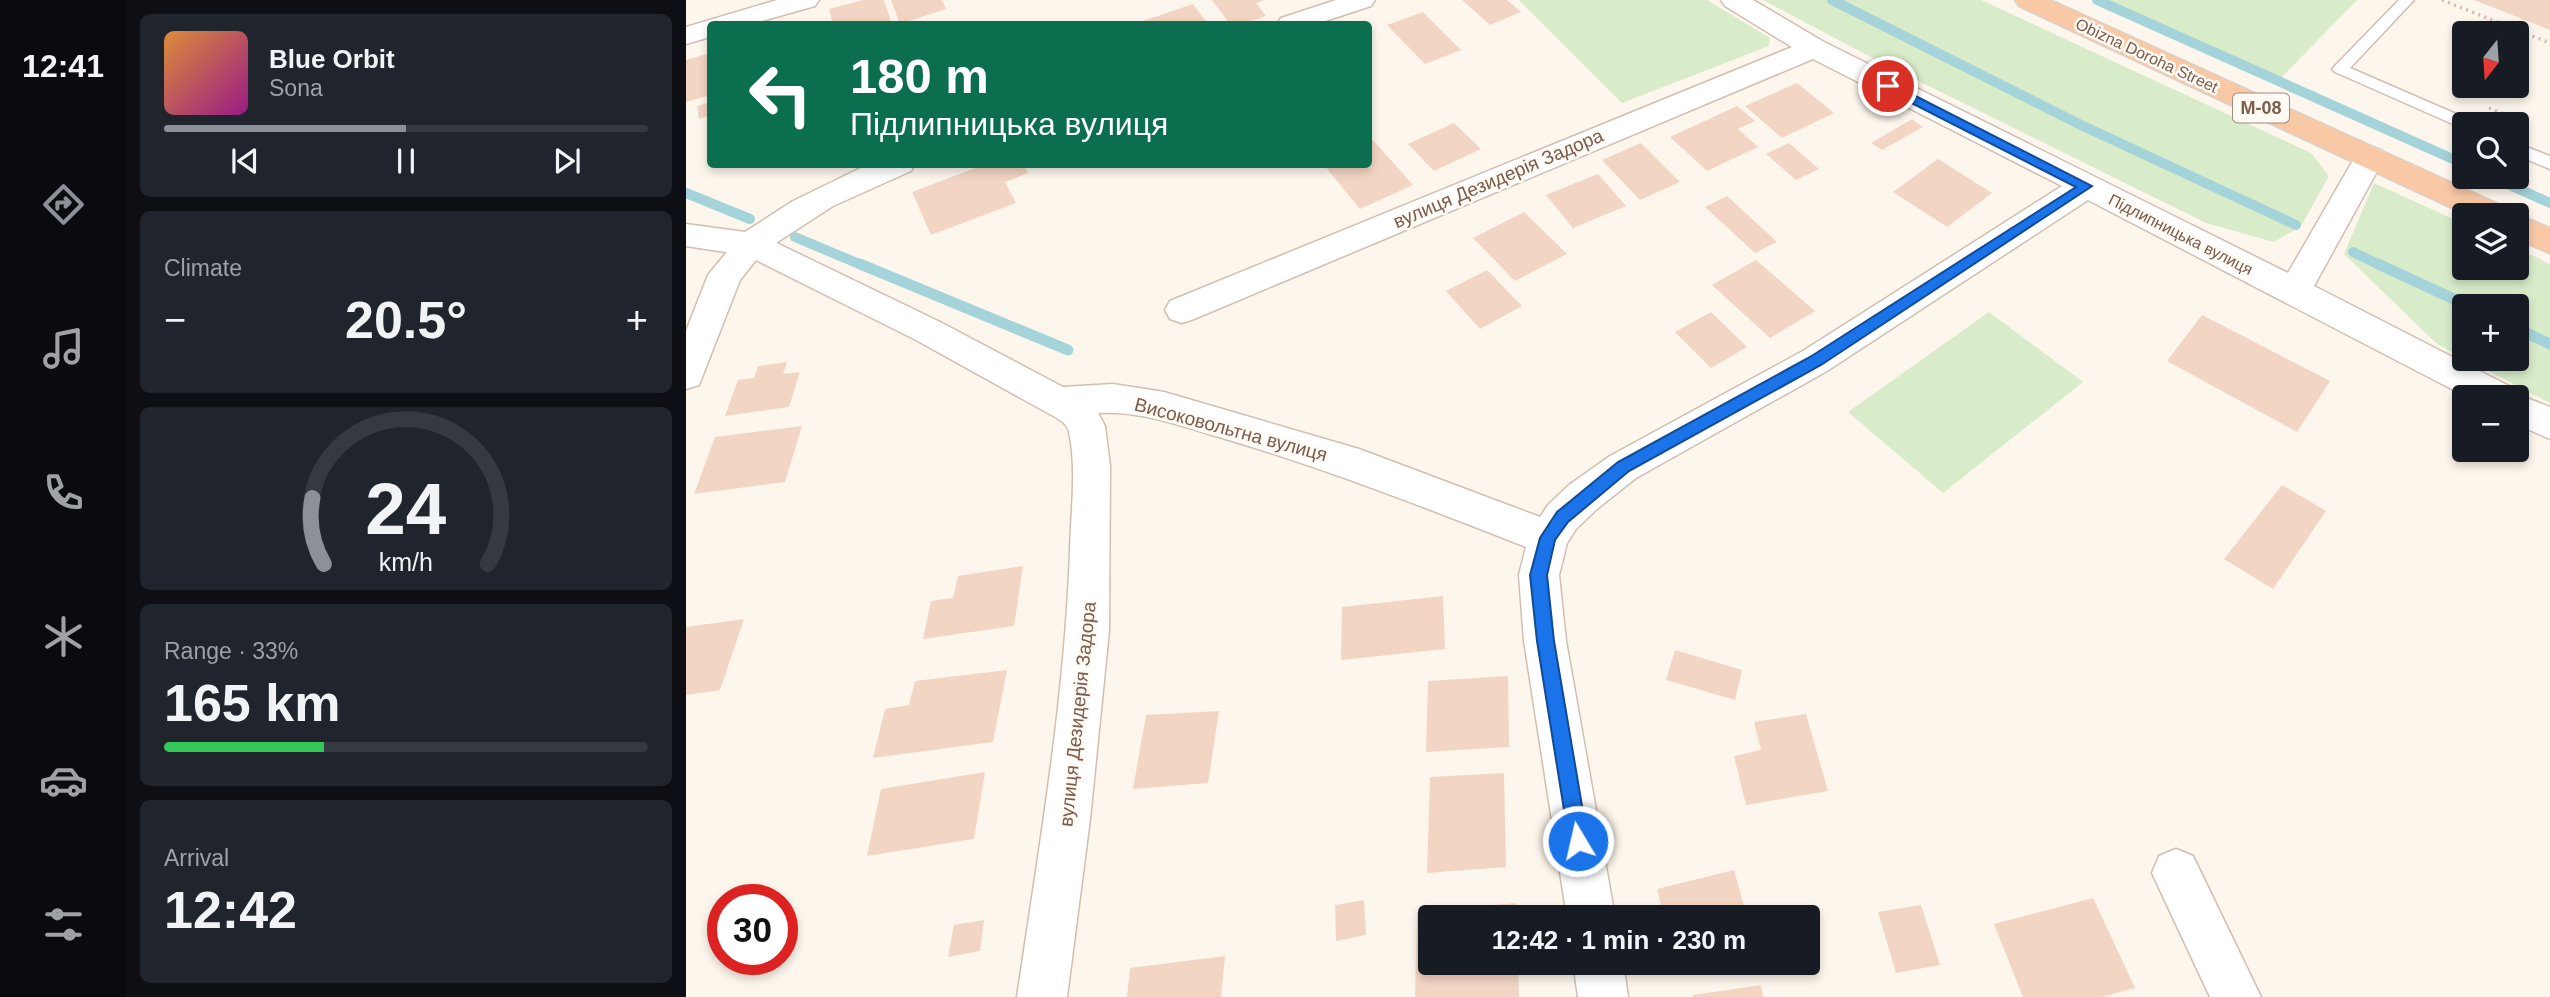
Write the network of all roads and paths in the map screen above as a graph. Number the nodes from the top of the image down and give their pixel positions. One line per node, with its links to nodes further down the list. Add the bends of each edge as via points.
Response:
1 (806, 0): 7 (street)
2 (1362, 0): 8 (street)
3 (1734, 0): 12 (street, Підлипницька вулиця)
4 (2028, 0): 15 (highway, Obizna Doroha Street / М-08)
5 (2407, 0): 13 (lane, via 2340,69)
6 (2442, 0): 11 (path)
7 (733, 21)
8 (1300, 21)
9 (707, 29): 10 (street)
10 (686, 36)
11 (2550, 43)
12 (1814, 48): 18 (street, Підлипницька вулиця); 25 (street, вулиця Дезидерія Задора)
13 (2452, 119)
14 (2529, 154): 16 (lane)
15 (2370, 158): 19 (highway, Obizna Doroha Street / М-08); 24 (street)
16 (2550, 163)
17 (890, 168): 23 (street, via 827,194)
18 (2086, 186): 24 (street, Підлипницька вулиця); 31 (street, via 1815,361 1623,467 1562,517)
19 (2468, 203)
20 (2529, 232): 22 (highway)
21 (686, 235): 23 (street)
22 (2550, 241)
23 (751, 244): 26 (street, via 725,275); 28 (street)
24 (2295, 291): 27 (street, Підлипницька вулиця)
25 (1182, 310)
26 (686, 375)
27 (2475, 385)
28 (1059, 402): 31 (street, Високовольтна вулиця, via 1113,398 1164,407 1359,466); 35 (street, вулиця Дезидерія Задора, via 1077,412 1087,426 1091,466 1088,631)
29 (2529, 414): 30 (street)
30 (2550, 424)
31 (1548, 538): 33 (street, via 1539,575 1545,641)
32 (2176, 873): 37 (street)
33 (1589, 905)
34 (1600, 975): 36 (street)
35 (1042, 997)
36 (1603, 997)
37 (2236, 997)

